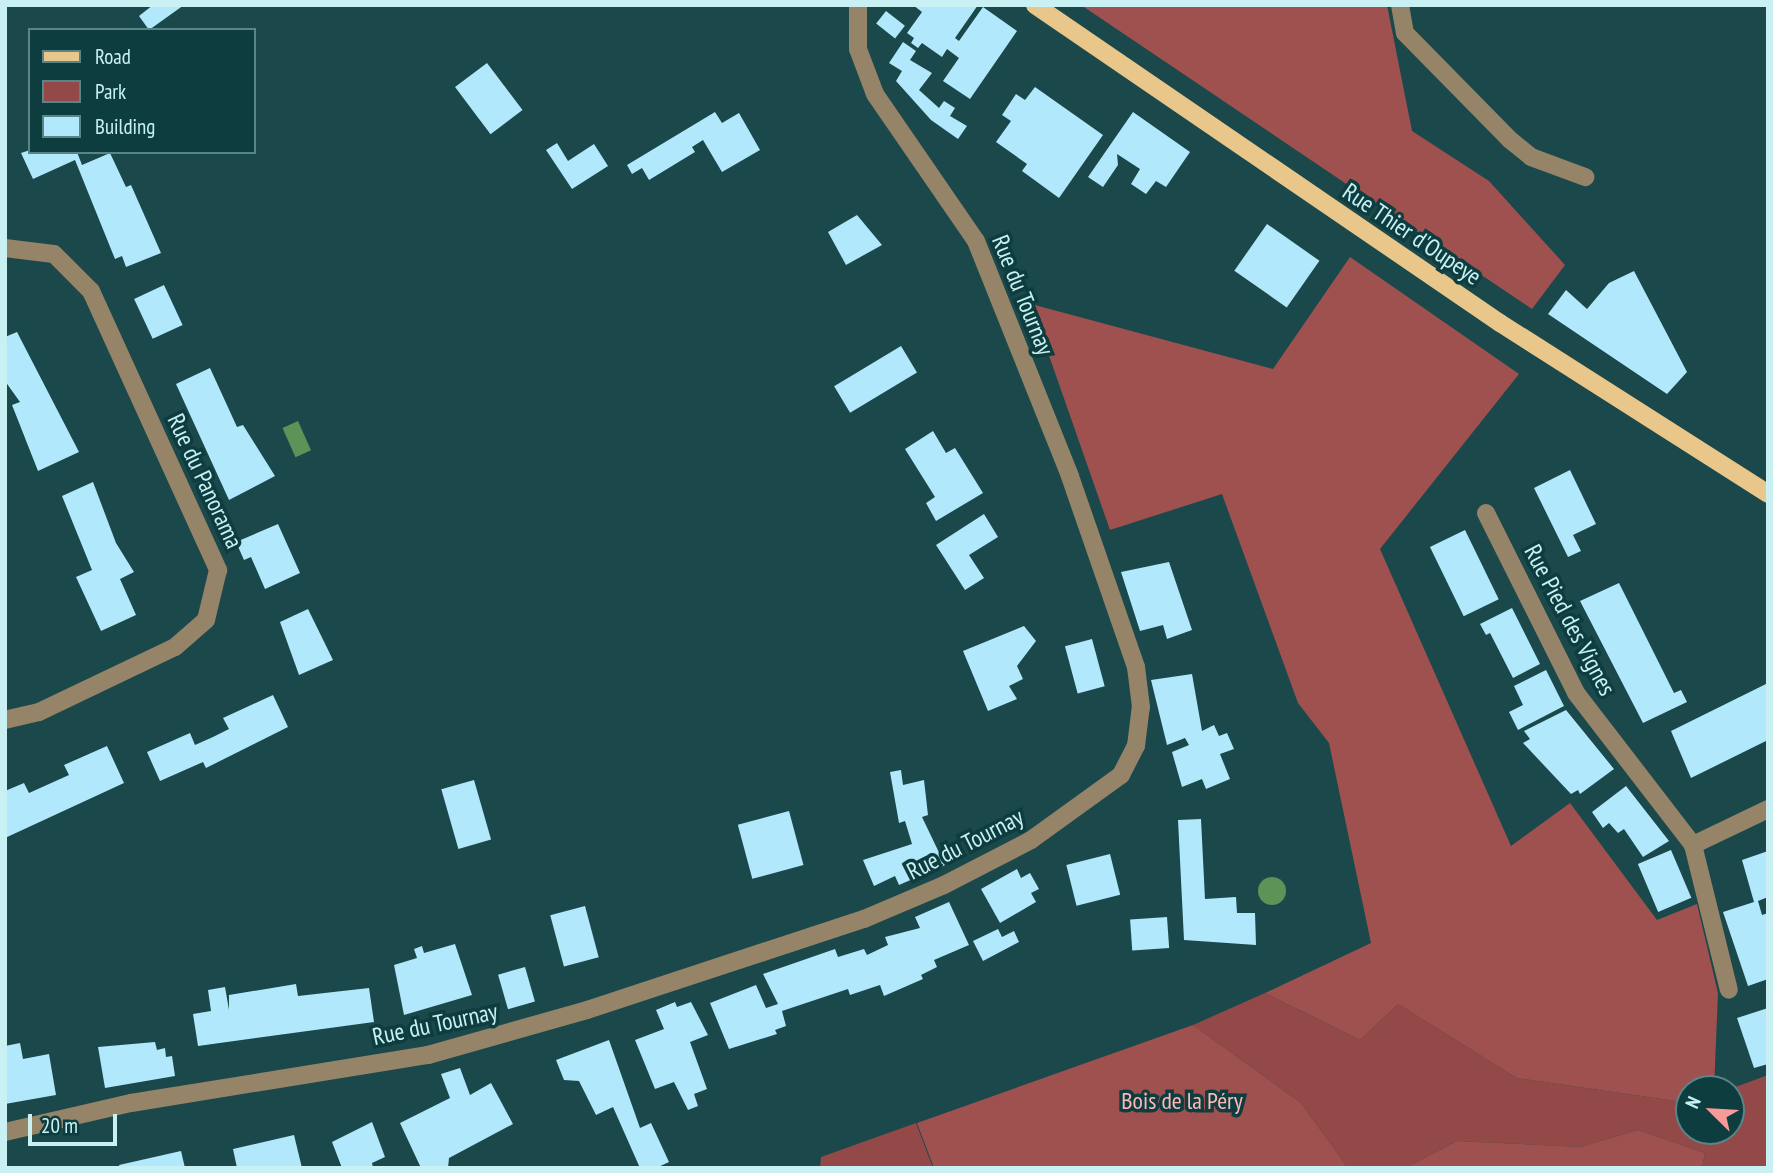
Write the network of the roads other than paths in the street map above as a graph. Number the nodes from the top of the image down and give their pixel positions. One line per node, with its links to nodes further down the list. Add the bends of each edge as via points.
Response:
1 (858, 5): 12 (street, Rue du Tournay, via 858,49 875,94 976,241 1070,476 1136,667 1136,746 1121,775 1041,834 944,885 863,919 587,1010 428,1055 131,1102)
2 (1035, 5): 6 (main road, Rue Thier d'Oupeye, via 1500,323)
3 (1400, 5): 4 (street, via 1405,33 1509,139 1531,157)
4 (1585, 177)
5 (5, 248): 8 (street, Rue du Panorama, via 54,254 91,291 218,570 206,620 175,647 39,712)
6 (1768, 494)
7 (1486, 513): 10 (street, Rue Pied des Vignes, via 1576,693)
8 (5, 720)
9 (1768, 809): 10 (street)
10 (1693, 845): 11 (street, Rue Pied des Vignes)
11 (1729, 990)
12 (5, 1132)

